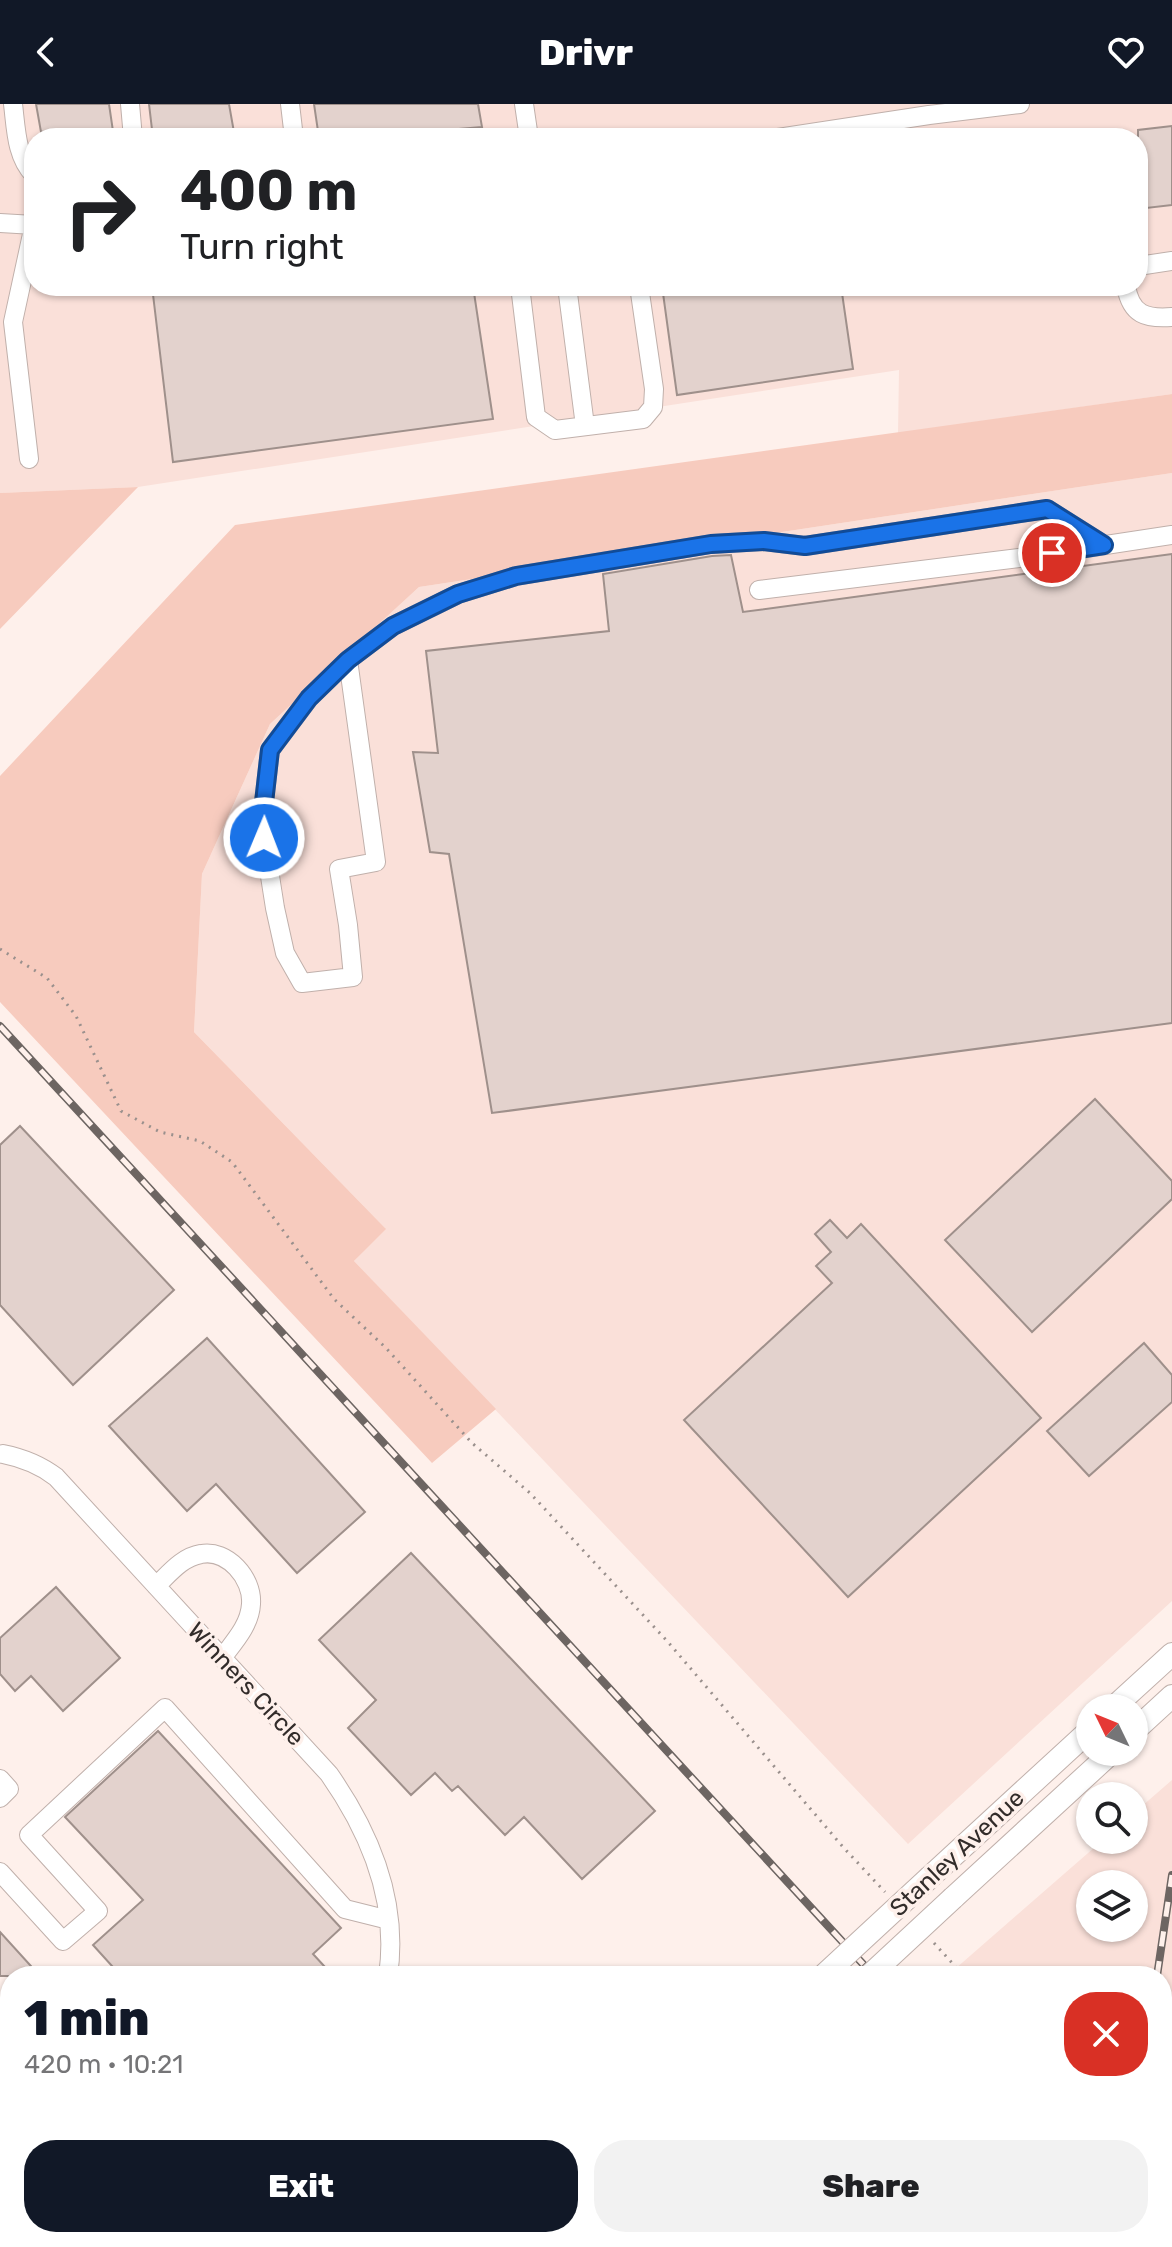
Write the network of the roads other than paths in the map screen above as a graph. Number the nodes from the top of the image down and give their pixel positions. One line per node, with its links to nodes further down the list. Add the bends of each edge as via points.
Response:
1 (13, 104): 10 (street)
2 (130, 104): 6 (street)
3 (290, 104): 7 (street)
4 (524, 104): 8 (street)
5 (1020, 104): 9 (street)
6 (132, 128)
7 (293, 128)
8 (528, 128)
9 (844, 128)
10 (24, 158)
11 (0, 223): 12 (street)
12 (24, 224)
13 (1172, 261): 14 (street)
14 (1148, 265)
15 (24, 271): 22 (street, via 13,322)
16 (521, 296): 21 (street, via 536,417 555,430)
17 (568, 296): 21 (street)
18 (640, 296): 21 (street, via 653,407 643,419)
19 (1128, 296): 20 (street, via 1151,319)
20 (1172, 317)
21 (585, 426)
22 (29, 459)
23 (1172, 535): 24 (street)
24 (1104, 545): 25 (street); 26 (street, via 1047,509 805,546 764,541 711,544 577,565 458,594 393,626)
25 (759, 590)
26 (348, 660): 26 (street, via 309,698 270,750 264,838 285,953 302,983 353,977 339,869 376,862)
27 (3, 1454): 28 (street, Winners Circle, via 24,1458 56,1477)
28 (156, 1586): 30 (street, Winners Circle); 30 (street, via 183,1561 203,1553 230,1560 245,1578 252,1603 245,1626)
29 (1172, 1654): 31 (main road)
30 (222, 1658): 39 (street, Winners Circle, via 351,1805 381,1874)
31 (1128, 1694)
32 (1172, 1696): 33 (main road)
33 (1148, 1718)
34 (1076, 1743): 41 (main road, Stanley Avenue, bridge)
35 (1097, 1766): 42 (main road, Stanley Avenue, bridge)
36 (0, 1779): 37 (street, via 9,1789)
37 (0, 1798)
38 (0, 1872): 39 (street, via 63,1941 98,1911 29,1835 165,1708 345,1909)
39 (389, 1920): 40 (street, Winners Circle)
40 (389, 1966)
41 (834, 1966)
42 (880, 1966)

